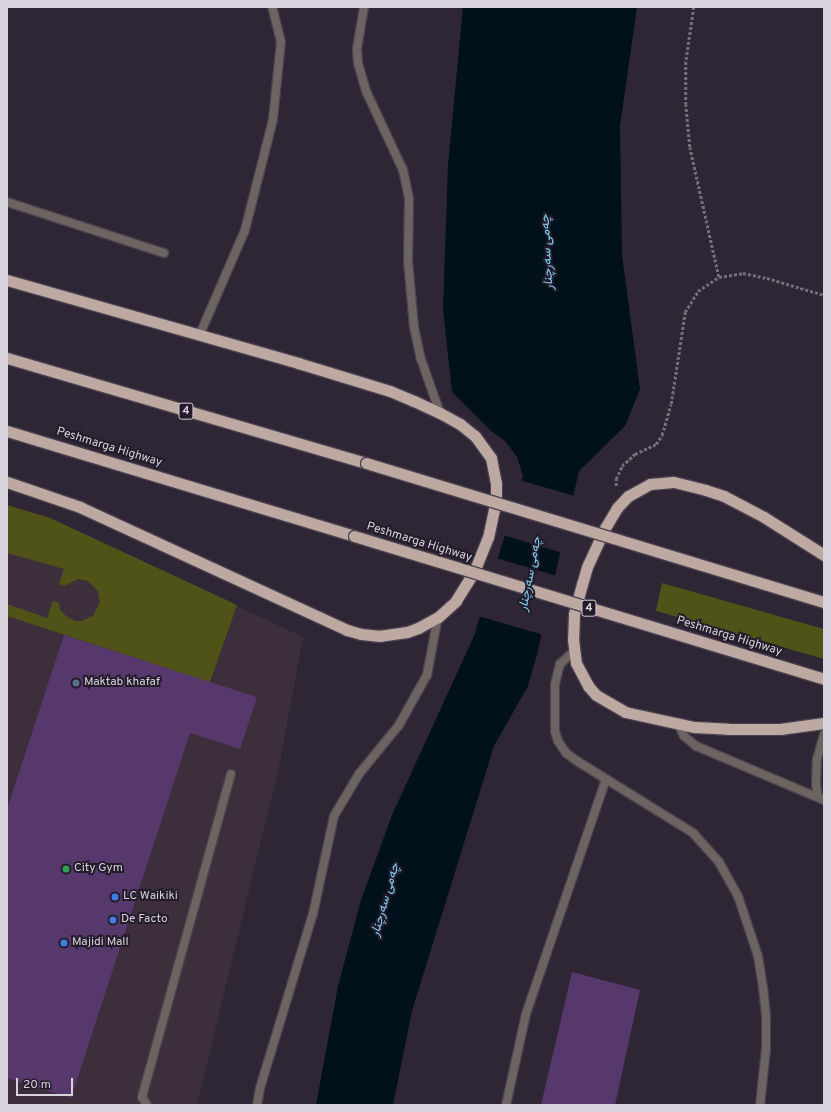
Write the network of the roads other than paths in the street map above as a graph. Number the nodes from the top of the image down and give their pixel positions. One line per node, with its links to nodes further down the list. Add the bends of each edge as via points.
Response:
1 (272, 7): 6 (street, via 281,42 273,119 245,230)
2 (364, 7): 8 (street, via 357,49 358,63 366,91 403,170 409,198 408,261 414,327 421,359)
3 (7, 202): 4 (street)
4 (164, 253)
5 (7, 280): 6 (highway)
6 (200, 334): 8 (highway, via 390,391)
7 (7, 358): 12 (highway, 4, bridge, via 366,463)
8 (440, 412): 13 (highway, via 468,430 481,442 491,458 496,483 493,519 480,559 467,586 456,601)
9 (7, 430): 15 (highway, Peshmarga Highway / 4, bridge)
10 (7, 482): 13 (highway, via 80,507 347,630 380,636 407,632)
11 (824, 555): 14 (highway, via 745,506 706,490 666,481 650,484 628,496 617,508 599,540 582,584 574,614)
12 (824, 602)
13 (438, 617): 23 (street, via 427,675 399,725 359,774 334,816 313,914)
14 (574, 651): 16 (highway, via 582,676 596,695 614,707 637,716); 20 (street, via 556,672 558,741 566,753)
15 (824, 679)
16 (678, 723): 17 (highway, via 694,727 742,730); 21 (street, via 684,736 696,746)
17 (824, 724)
18 (824, 734): 21 (street, via 817,759 816,785)
19 (231, 774): 22 (street, via 142,1097)
20 (606, 779): 24 (street, via 526,1014); 25 (street, via 693,833 719,862 738,896 758,956 763,987 766,1049)
21 (821, 799)
22 (147, 1105)
23 (257, 1105)
24 (506, 1105)
25 (760, 1105)

